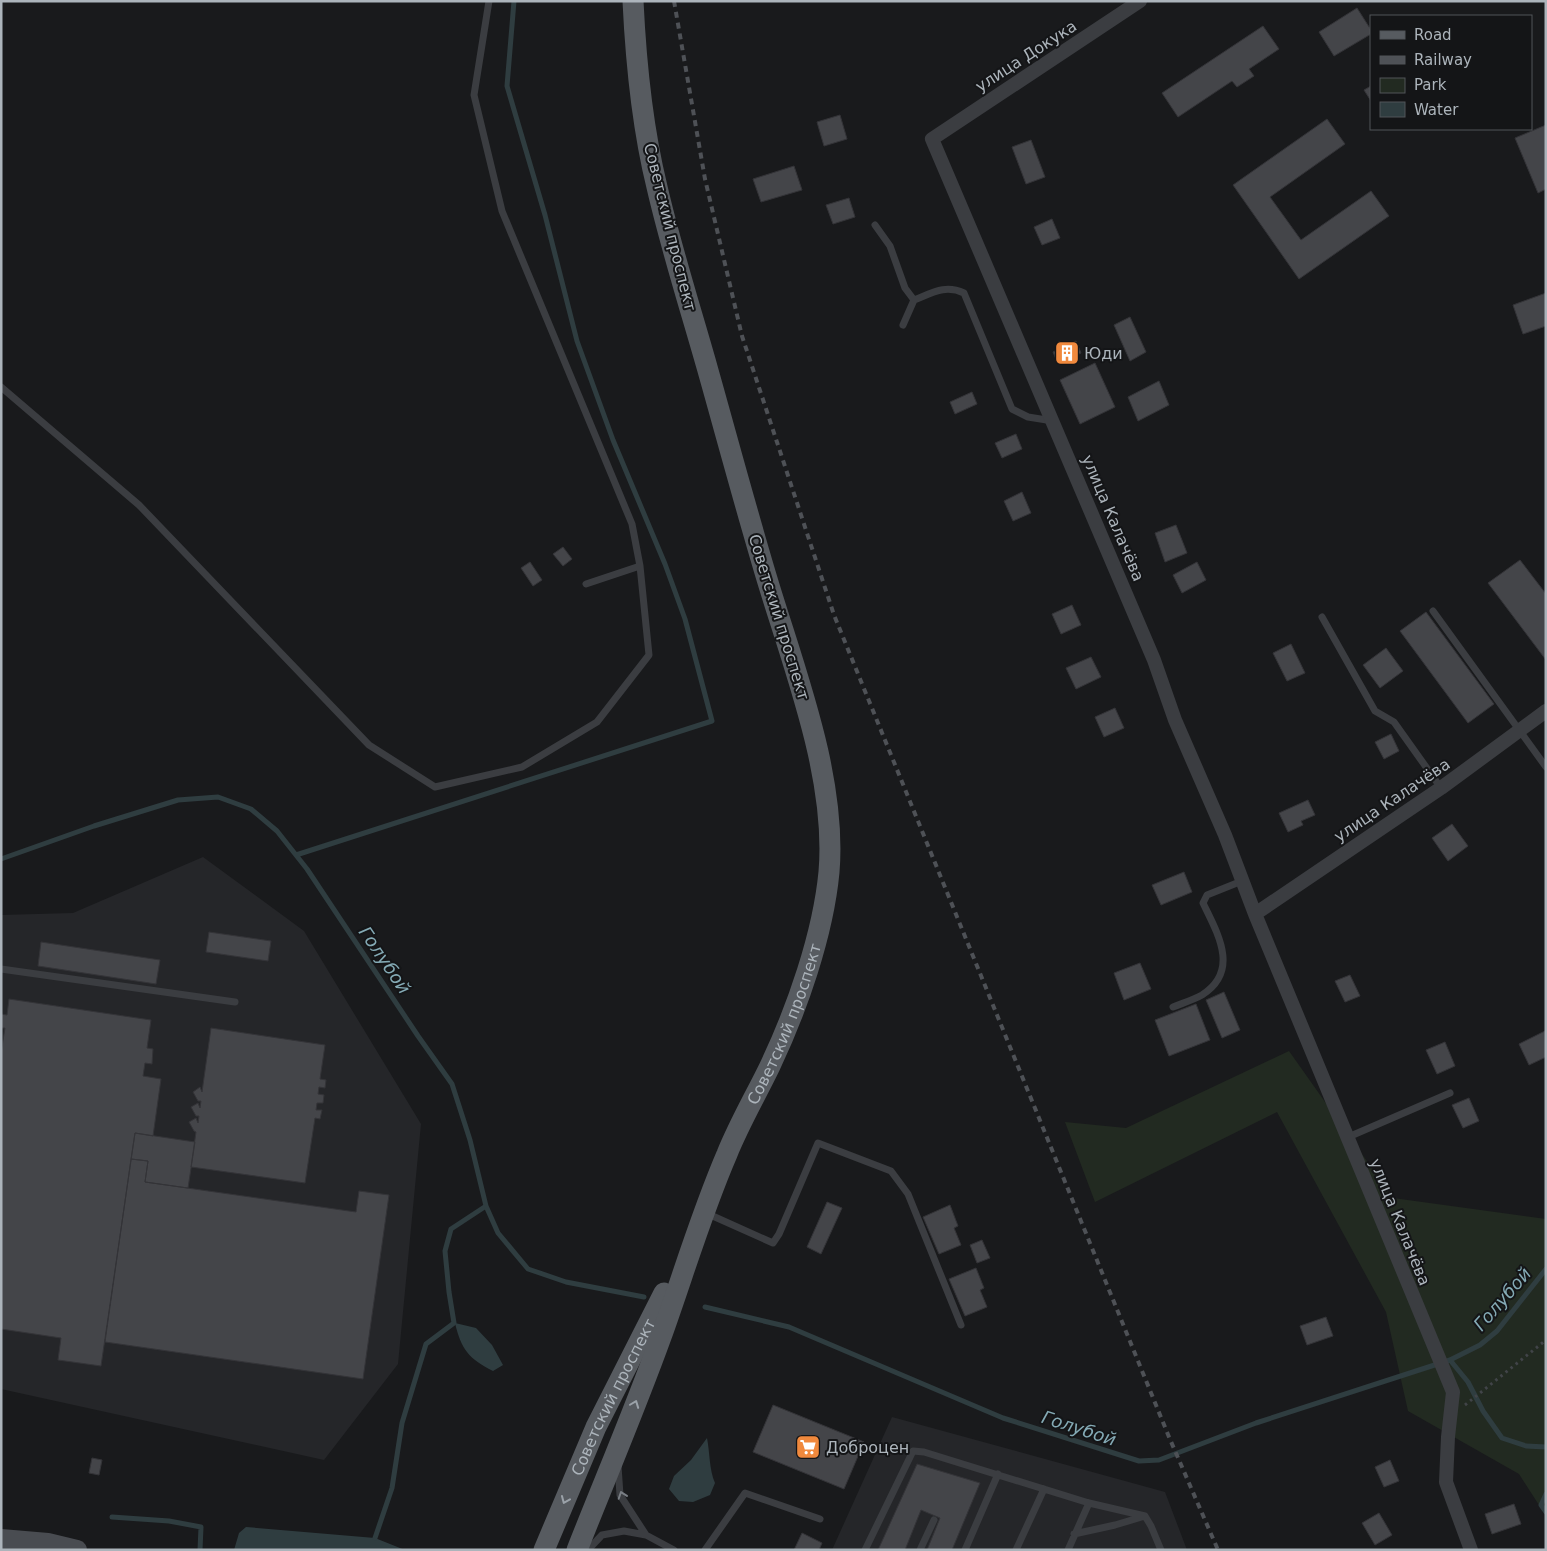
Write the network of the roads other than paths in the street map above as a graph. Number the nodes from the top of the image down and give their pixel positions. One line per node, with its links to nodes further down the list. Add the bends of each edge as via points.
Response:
1 (489, 1): 10 (lane, via 474,95 502,211 632,524)
2 (633, 1): 25 (main road, Советский проспект, via 636,61 656,184 801,688 816,745 829,818 829,872 820,922 797,1000)
3 (1140, 1): 4 (street, улица Докука)
4 (932, 139): 9 (street, улица Калачёва)
5 (875, 225): 6 (lane, via 890,246 904,288)
6 (914, 300): 7 (lane); 9 (lane, via 944,288 964,293 1012,409 1028,417)
7 (903, 324)
8 (1, 387): 10 (lane, via 139,505 369,745 435,787 522,767 597,722 649,655)
9 (1053, 421): 18 (street, улица Калачёва, via 1154,660 1175,720)
10 (640, 566): 11 (lane)
11 (586, 584)
12 (1433, 611): 15 (lane)
13 (1322, 617): 17 (lane, via 1375,711 1394,722)
14 (1546, 711): 15 (street, улица Калачёва)
15 (1520, 732): 16 (lane); 17 (street, улица Калачёва)
16 (1546, 767)
17 (1441, 788): 19 (street, улица Калачёва)
18 (1242, 881): 19 (street, улица Калачёва); 22 (lane, via 1207,895 1203,903 1224,954 1223,970 1202,995)
19 (1255, 914): 24 (street, улица Калачёва)
20 (1, 969): 21 (lane)
21 (235, 1002)
22 (1173, 1007)
23 (1450, 1093): 24 (lane)
24 (1346, 1138): 49 (street, улица Калачёва, via 1453,1392 1446,1482)
25 (702, 1216): 26 (lane, via 773,1243 780,1234 818,1143 890,1171 908,1194); 27 (main road, Советский проспект, one-way to 25, via 660,1339); 38 (main road, Советский проспект, one-way to 38, via 596,1426)
26 (961, 1325)
27 (617, 1449): 35 (lane, one-way to 27, via 620,1495); 39 (main road, Советский проспект)
28 (998, 1474): 29 (lane); 43 (lane, via 913,1451); 45 (lane)
29 (1044, 1489): 30 (lane); 46 (lane)
30 (1089, 1503): 31 (lane); 34 (lane)
31 (1145, 1516): 34 (lane); 48 (lane)
32 (820, 1520): 42 (lane, via 745,1493)
33 (934, 1520): 44 (lane)
34 (1074, 1534): 47 (lane)
35 (646, 1535): 40 (lane, via 624,1531 602,1536); 41 (lane)
36 (1, 1539): 37 (street, via 48,1543)
37 (77, 1550)
38 (544, 1550)
39 (577, 1550)
40 (588, 1550)
41 (674, 1550)
42 (705, 1550)
43 (865, 1550)
44 (920, 1550)
45 (965, 1550)
46 (1016, 1550)
47 (1068, 1550)
48 (1161, 1550)
49 (1471, 1550)

